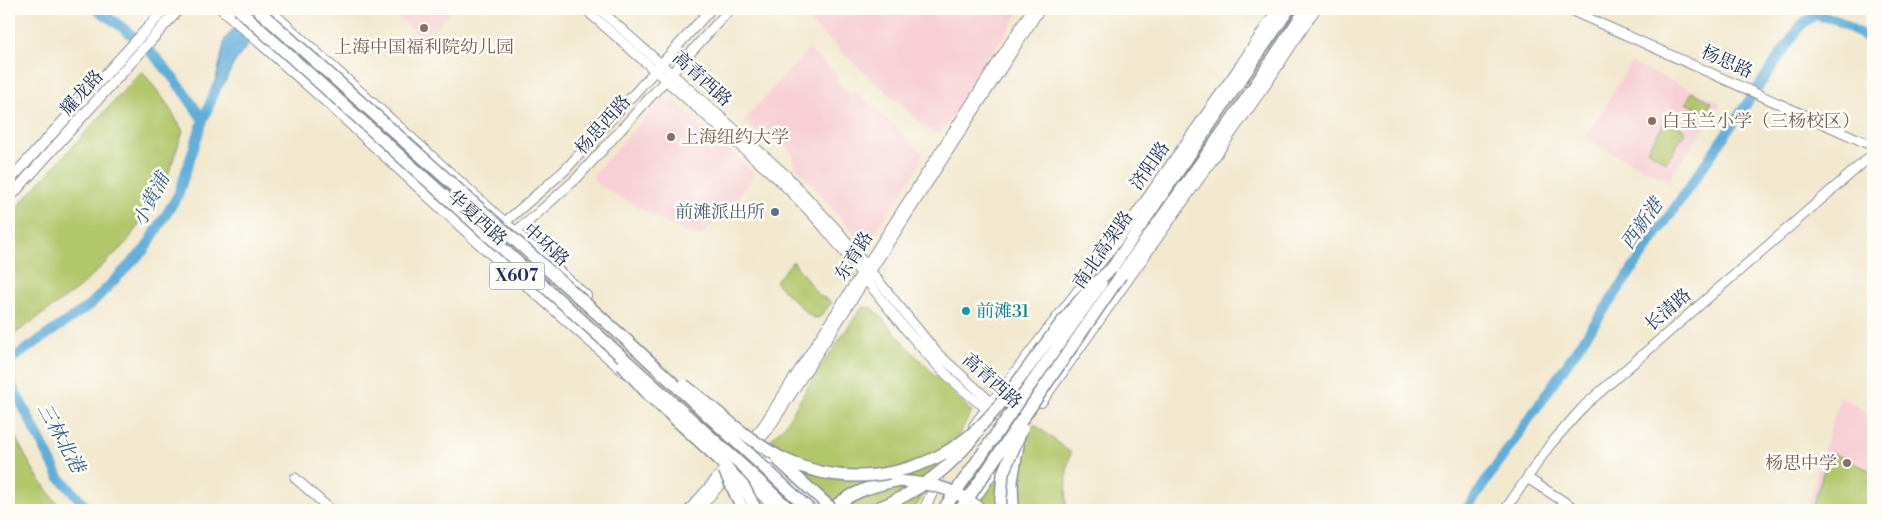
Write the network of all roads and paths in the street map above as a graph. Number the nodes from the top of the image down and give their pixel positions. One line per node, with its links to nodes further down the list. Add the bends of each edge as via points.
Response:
1 (165, 9): 18 (main road, 耀龙路)
2 (179, 9): 18 (main road, 耀龙路)
3 (222, 9): 28 (main road, 华夏西路 / X607)
4 (238, 9): 32 (highway, 中环路, bridge)
5 (257, 9): 33 (highway, 中环路, bridge)
6 (268, 9): 26 (main road, 华夏西路 / X607)
7 (585, 9): 20 (street, 高青西路)
8 (599, 9): 20 (street, 高青西路)
9 (711, 9): 20 (street, 杨思西路)
10 (730, 9): 21 (street, 杨思西路)
11 (1032, 9): 31 (street, 东育路)
12 (1040, 9): 31 (street, 东育路)
13 (1278, 9): 35 (main road, 济阳路, via 1128,226)
14 (1289, 9): 30 (highway, 南北高架路)
15 (1306, 9): 34 (highway, 南北高架路, bridge)
16 (1315, 9): 36 (main road)
17 (1568, 9): 22 (street, 杨思路)
18 (156, 27): 19 (main road, 耀龙路)
19 (128, 58): 24 (main road, 耀龙路); 25 (main road, 耀龙路)
20 (658, 67): 21 (street, 高青西路); 26 (street, 杨思西路, via 565,170)
21 (669, 77): 27 (street, 杨思西路, via 577,178); 31 (street, 高青西路, via 786,175 812,201)
22 (1873, 146)
23 (1873, 154): 41 (street, 长清路, via 1592,398 1561,431)
24 (9, 181)
25 (9, 198)
26 (506, 223): 27 (main road, 华夏西路 / X607); 28 (street, 杨思西路)
27 (516, 232): 29 (street, 杨思西路); 37 (main road, 华夏西路 / X607)
28 (480, 244): 29 (main road, 华夏西路 / X607)
29 (489, 252): 39 (main road, 华夏西路 / X607)
30 (1112, 268): 35 (highway, bridge, via 1072,307); 54 (highway, 南北高架路, bridge)
31 (866, 273): 35 (street, 高青西路); 37 (street, 东育路)
32 (564, 304): 38 (highway, bridge, via 650,395); 48 (highway, 中环路, bridge)
33 (632, 345): 37 (highway, bridge); 49 (highway, 中环路, bridge)
34 (1032, 405): 36 (highway, bridge); 55 (highway, 南北高架路, bridge)
35 (989, 410): 36 (street, 高青西路); 37 (highway, bridge, via 949,450 899,472 830,475); 52 (highway, bridge, via 964,449 934,478 910,495); 53 (main road, 济阳路, via 950,461)
36 (1022, 430): 56 (main road); 58 (highway, bridge, via 1003,473); 59 (highway, bridge, via 1012,481)
37 (751, 445): 39 (street, 东育路); 50 (main road, 华夏西路 / X607); 51 (highway, bridge)
38 (709, 451): 45 (highway, bridge, via 723,470); 46 (highway, bridge, via 744,487)
39 (732, 467): 43 (street, 东育路); 44 (street, 东育路); 47 (main road, 华夏西路 / X607)
40 (295, 478): 42 (street)
41 (1527, 478): 60 (street, 长清路); 61 (street)
42 (331, 510)
43 (689, 510)
44 (698, 510)
45 (743, 510)
46 (756, 510)
47 (778, 510)
48 (790, 510)
49 (810, 510)
50 (820, 510)
51 (832, 510): 57 (highway, bridge, via 872,486 895,481 919,482 942,488)
52 (873, 510)
53 (924, 510)
54 (942, 510)
55 (960, 510)
56 (967, 510)
57 (980, 510)
58 (1000, 510)
59 (1013, 510)
60 (1505, 510)
61 (1577, 510)

